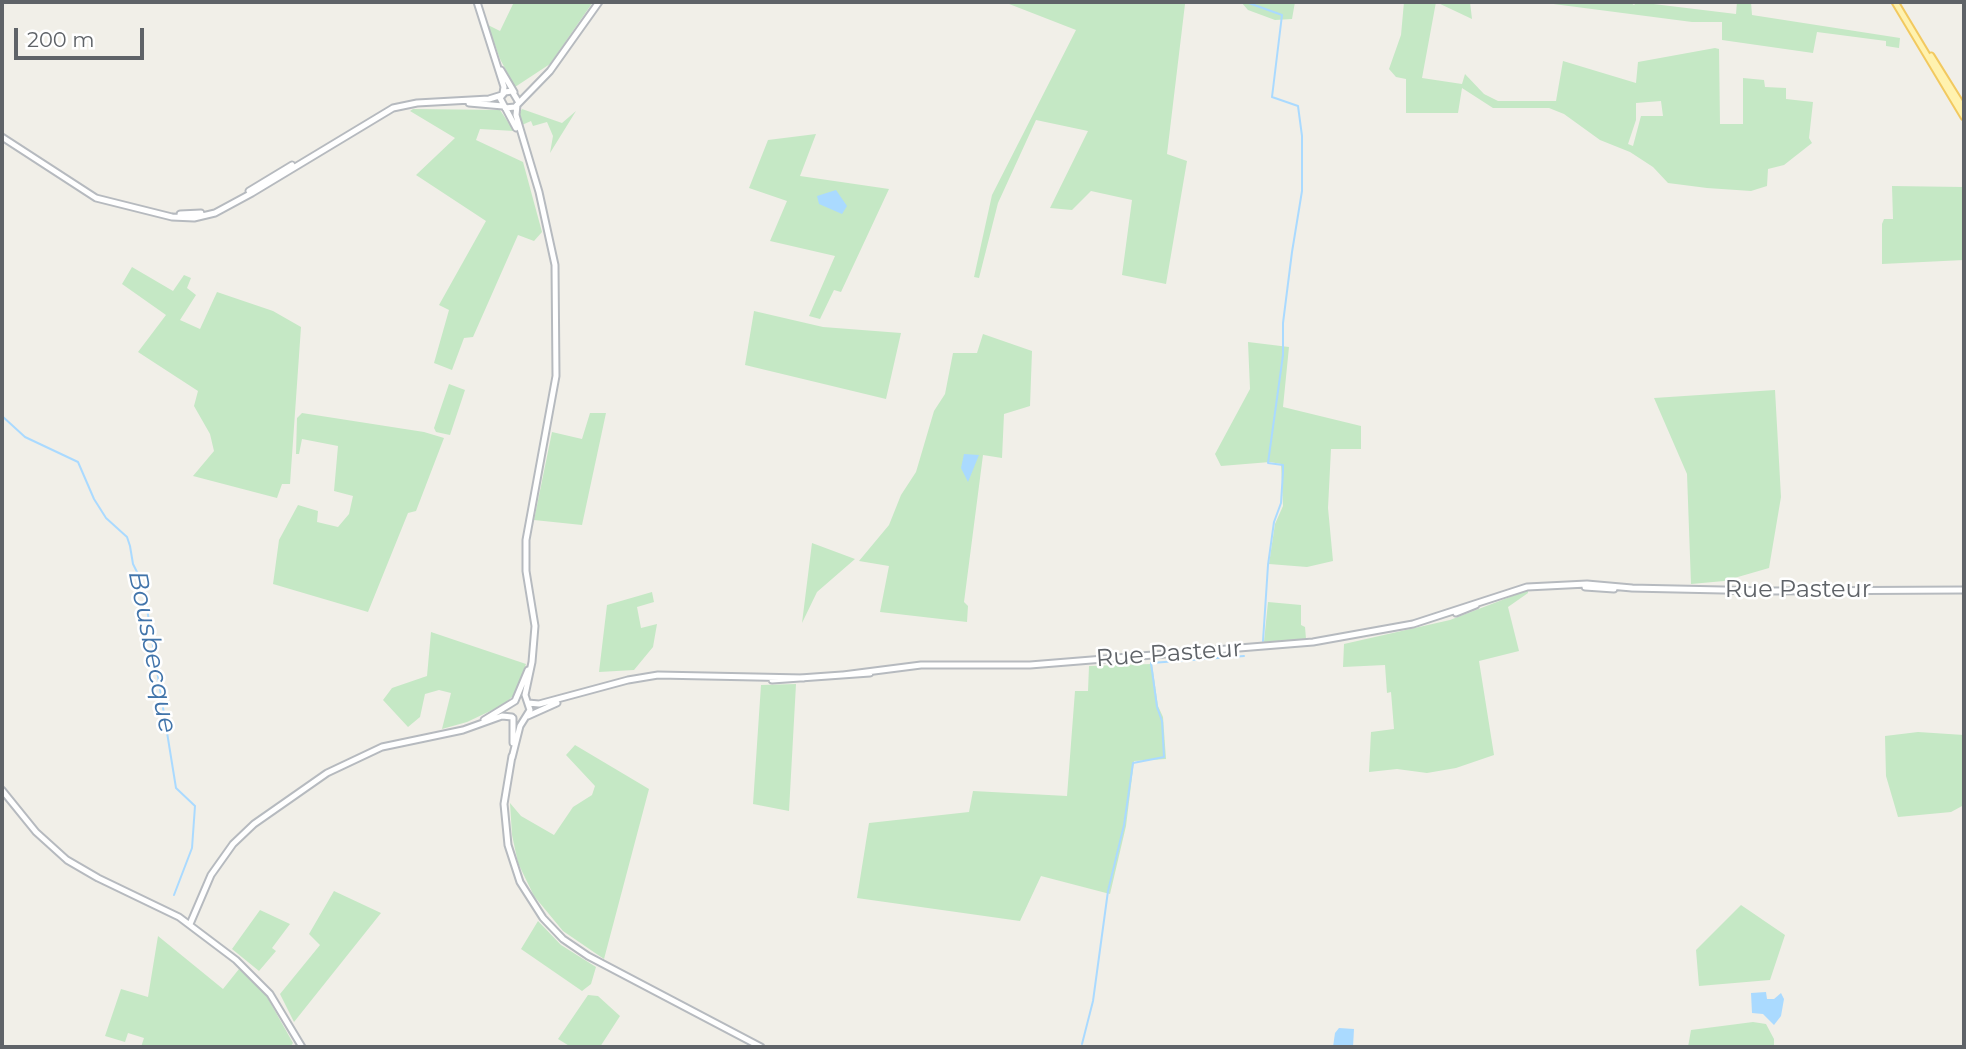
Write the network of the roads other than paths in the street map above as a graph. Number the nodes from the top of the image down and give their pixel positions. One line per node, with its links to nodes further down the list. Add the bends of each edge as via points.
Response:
1 (477, 2): 5 (main road)
2 (599, 2): 6 (main road)
3 (1897, 2): 4 (main road)
4 (1917, 36): 12 (main road); 13 (main road)
5 (494, 55): 7 (main road); 8 (main road)
6 (548, 73): 7 (main road); 10 (main road)
7 (515, 92): 8 (main road); 10 (main road)
8 (502, 94): 9 (main road); 11 (main road)
9 (449, 102): 11 (main road); 14 (main road, via 393,108 225,208 194,218 93,196)
10 (517, 104): 11 (main road); 15 (main road)
11 (504, 107): 15 (main road)
12 (1964, 109)
13 (1964, 117)
14 (2, 137)
15 (523, 144): 17 (main road, via 555,271 556,386 525,548)
16 (1964, 590): 18 (main road, Rue Pasteur, via 1769,592 1532,586 1491,597 1472,608 1357,637 1226,652 1018,666 947,664 778,680 659,676)
17 (534, 647): 19 (main road); 20 (main road)
18 (576, 695): 20 (main road, Rue Pasteur, via 539,704); 22 (main road, Rue Pasteur)
19 (513, 702): 20 (main road, Rue Pasteur); 21 (main road); 23 (main road)
20 (527, 702): 22 (main road)
21 (513, 717): 22 (main road); 23 (main road, via 502,716); 24 (main road)
22 (526, 718): 24 (main road)
23 (472, 727): 26 (main road, via 383,747 327,773 239,837 217,865)
24 (512, 758): 28 (main road, via 504,804 508,845 520,882 543,918 588,956)
25 (2, 790): 26 (main road, via 39,835 70,862)
26 (188, 922): 27 (main road, via 260,982)
27 (302, 1047)
28 (761, 1047)

